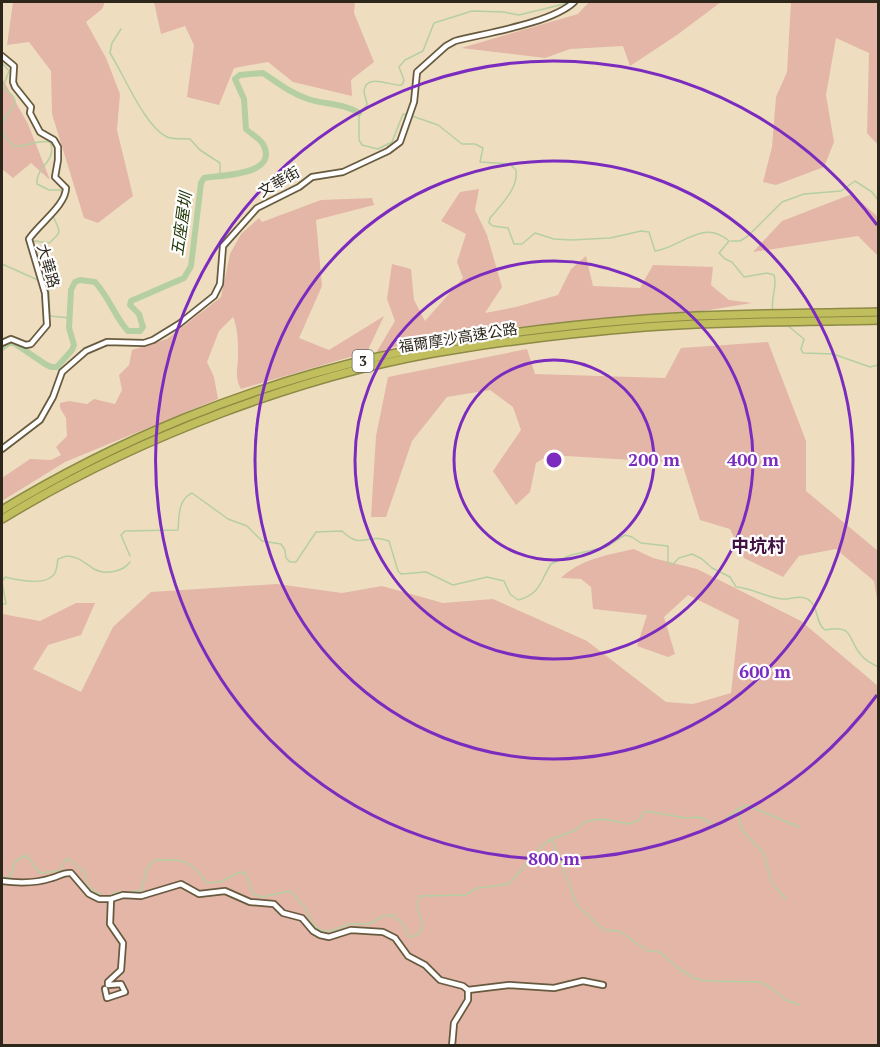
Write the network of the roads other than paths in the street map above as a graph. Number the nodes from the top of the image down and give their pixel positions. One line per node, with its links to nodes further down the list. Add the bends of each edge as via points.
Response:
1 (574, 2): 6 (street, 文華街, via 561,11 446,46 417,72 410,115 400,141 388,152 340,173 312,177 257,208 223,246 220,284 212,298 153,340 107,342 86,351 62,372 40,420)
2 (2, 56): 5 (street, 大華路, via 14,66 13,82 31,107 40,132 58,147 54,172 66,188 56,208 29,239 45,293 46,325 31,344 11,339)
3 (879, 312): 7 (highway, 福爾摩沙高速公路 / 3, via 647,319 455,341 379,357 247,395 164,427 81,466)
4 (879, 320): 8 (highway, 福爾摩沙高速公路 / 3, via 735,322 604,331 457,349 341,375 198,422 85,473)
5 (2, 343)
6 (2, 449)
7 (2, 510)
8 (2, 519)
9 (2, 881): 10 (street, via 51,879 66,872 89,894)
10 (111, 899): 12 (street, via 110,924 123,944 121,970 108,985 121,984 125,992 107,998); 13 (street, via 141,896 181,884 199,894 225,891 250,902 274,904 283,914 302,918 320,935 329,937 351,930 383,932 395,938 408,956 440,980)
11 (603, 985): 13 (street, via 583,981 554,988 508,985)
12 (105, 989)
13 (468, 990): 14 (street, via 468,1000 454,1023)
14 (452, 1046)

